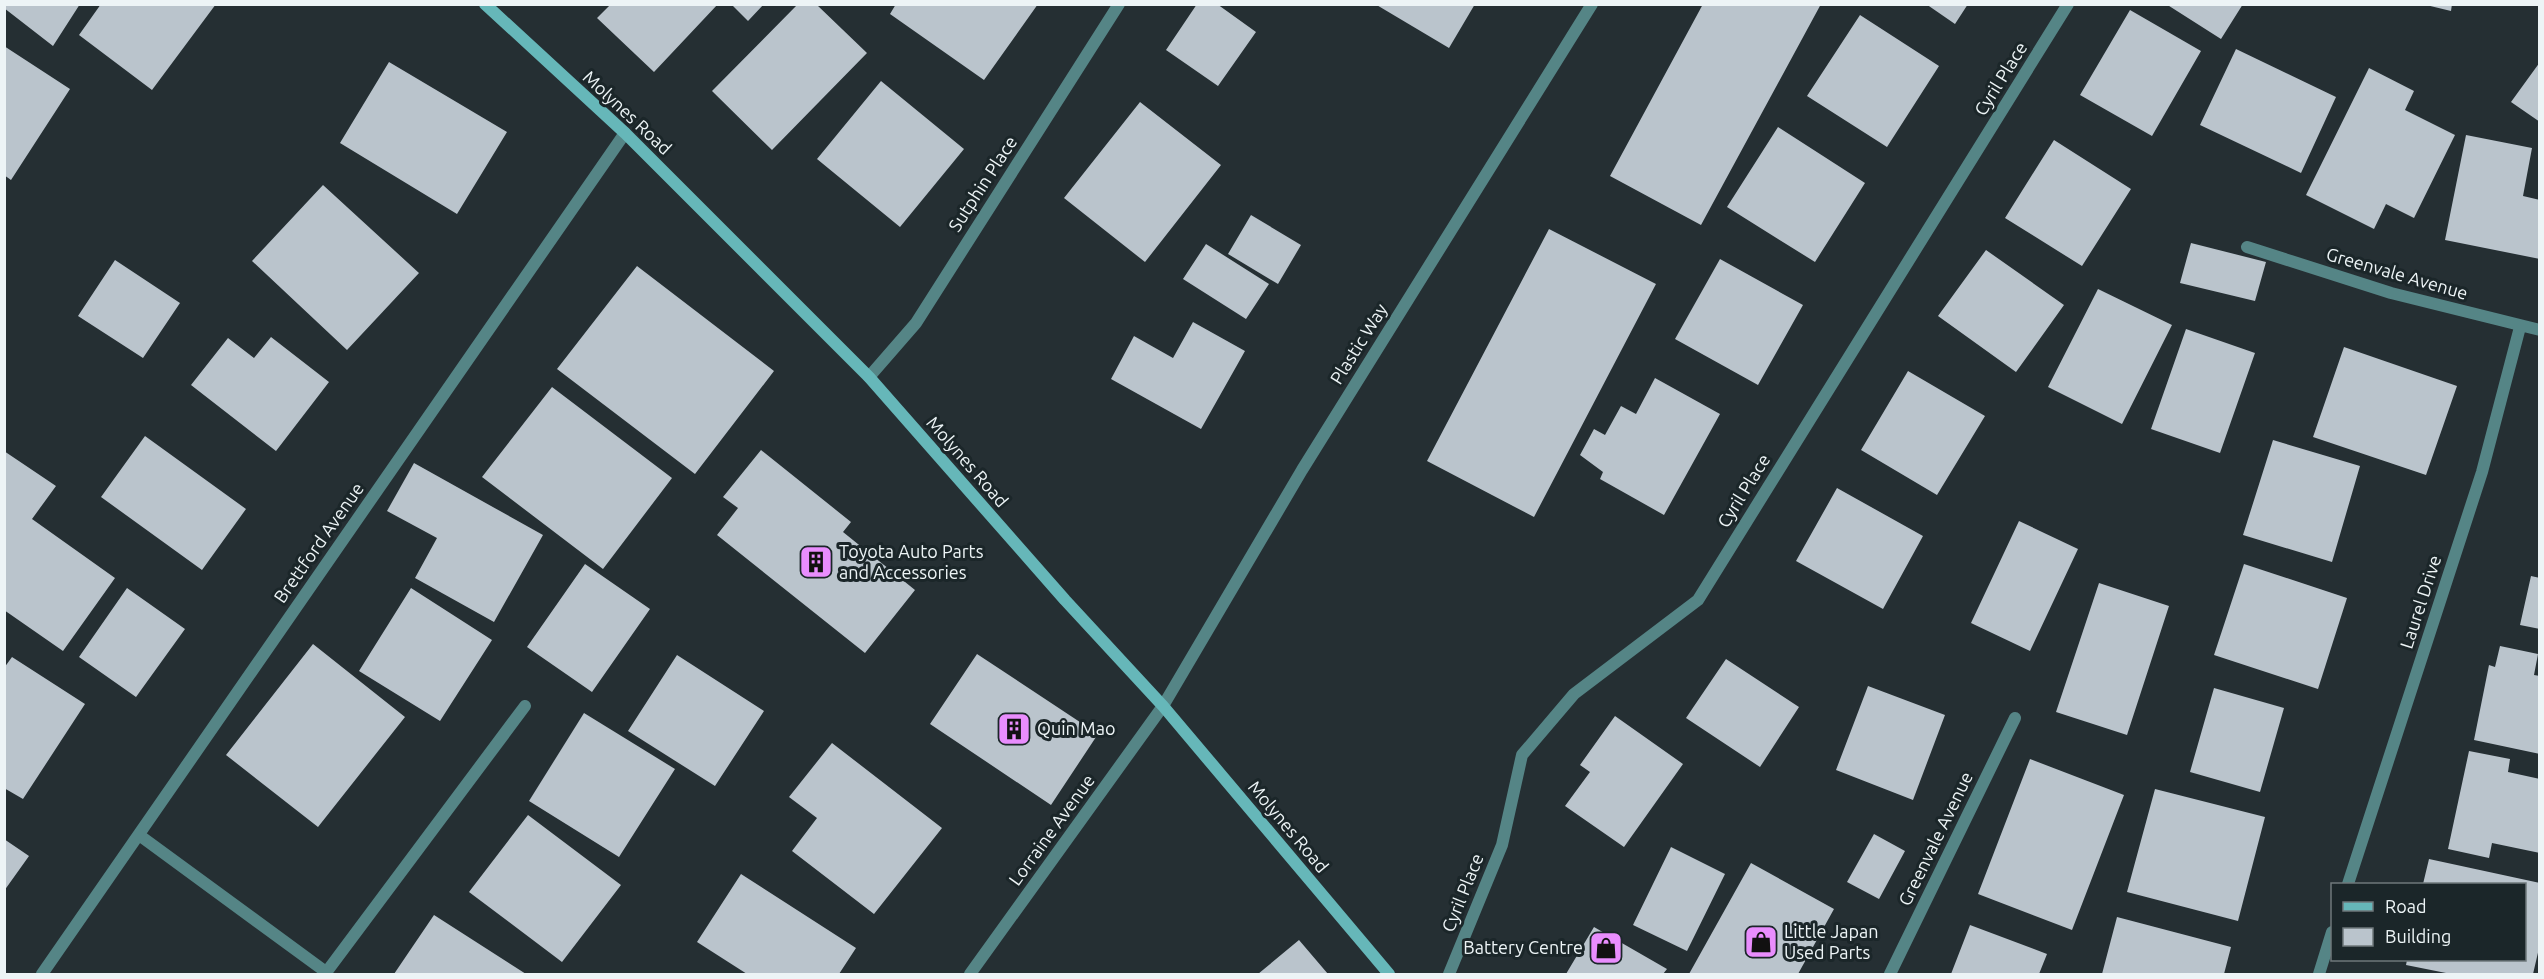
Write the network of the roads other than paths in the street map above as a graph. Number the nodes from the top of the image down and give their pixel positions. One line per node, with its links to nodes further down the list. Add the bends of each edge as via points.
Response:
1 (485, 4): 5 (main road, Molynes Road)
2 (1119, 4): 9 (street, Sutphin Place, via 916,323)
3 (1592, 4): 11 (street, Plastic Way, via 1308,460)
4 (2068, 4): 20 (street, Cyril Place, via 1698,600 1574,694 1522,755 1502,845)
5 (625, 133): 9 (main road, Molynes Road); 13 (street, Brettford Avenue)
6 (2247, 247): 7 (street, Greenvale Avenue, via 2391,293)
7 (2520, 327): 8 (street, Greenvale Avenue); 14 (street, Laurel Drive, via 2482,472)
8 (2540, 330)
9 (869, 377): 11 (main road, Molynes Road)
10 (525, 706): 16 (street)
11 (1163, 706): 18 (street, Lorraine Avenue); 19 (main road, Molynes Road)
12 (2015, 718): 21 (street, Greenvale Avenue)
13 (139, 835): 16 (street); 17 (street, Brettford Avenue)
14 (2349, 883)
15 (2331, 935): 22 (street)
16 (325, 973)
17 (42, 975)
18 (970, 975)
19 (1389, 975)
20 (1449, 975)
21 (1890, 975)
22 (2319, 975)

